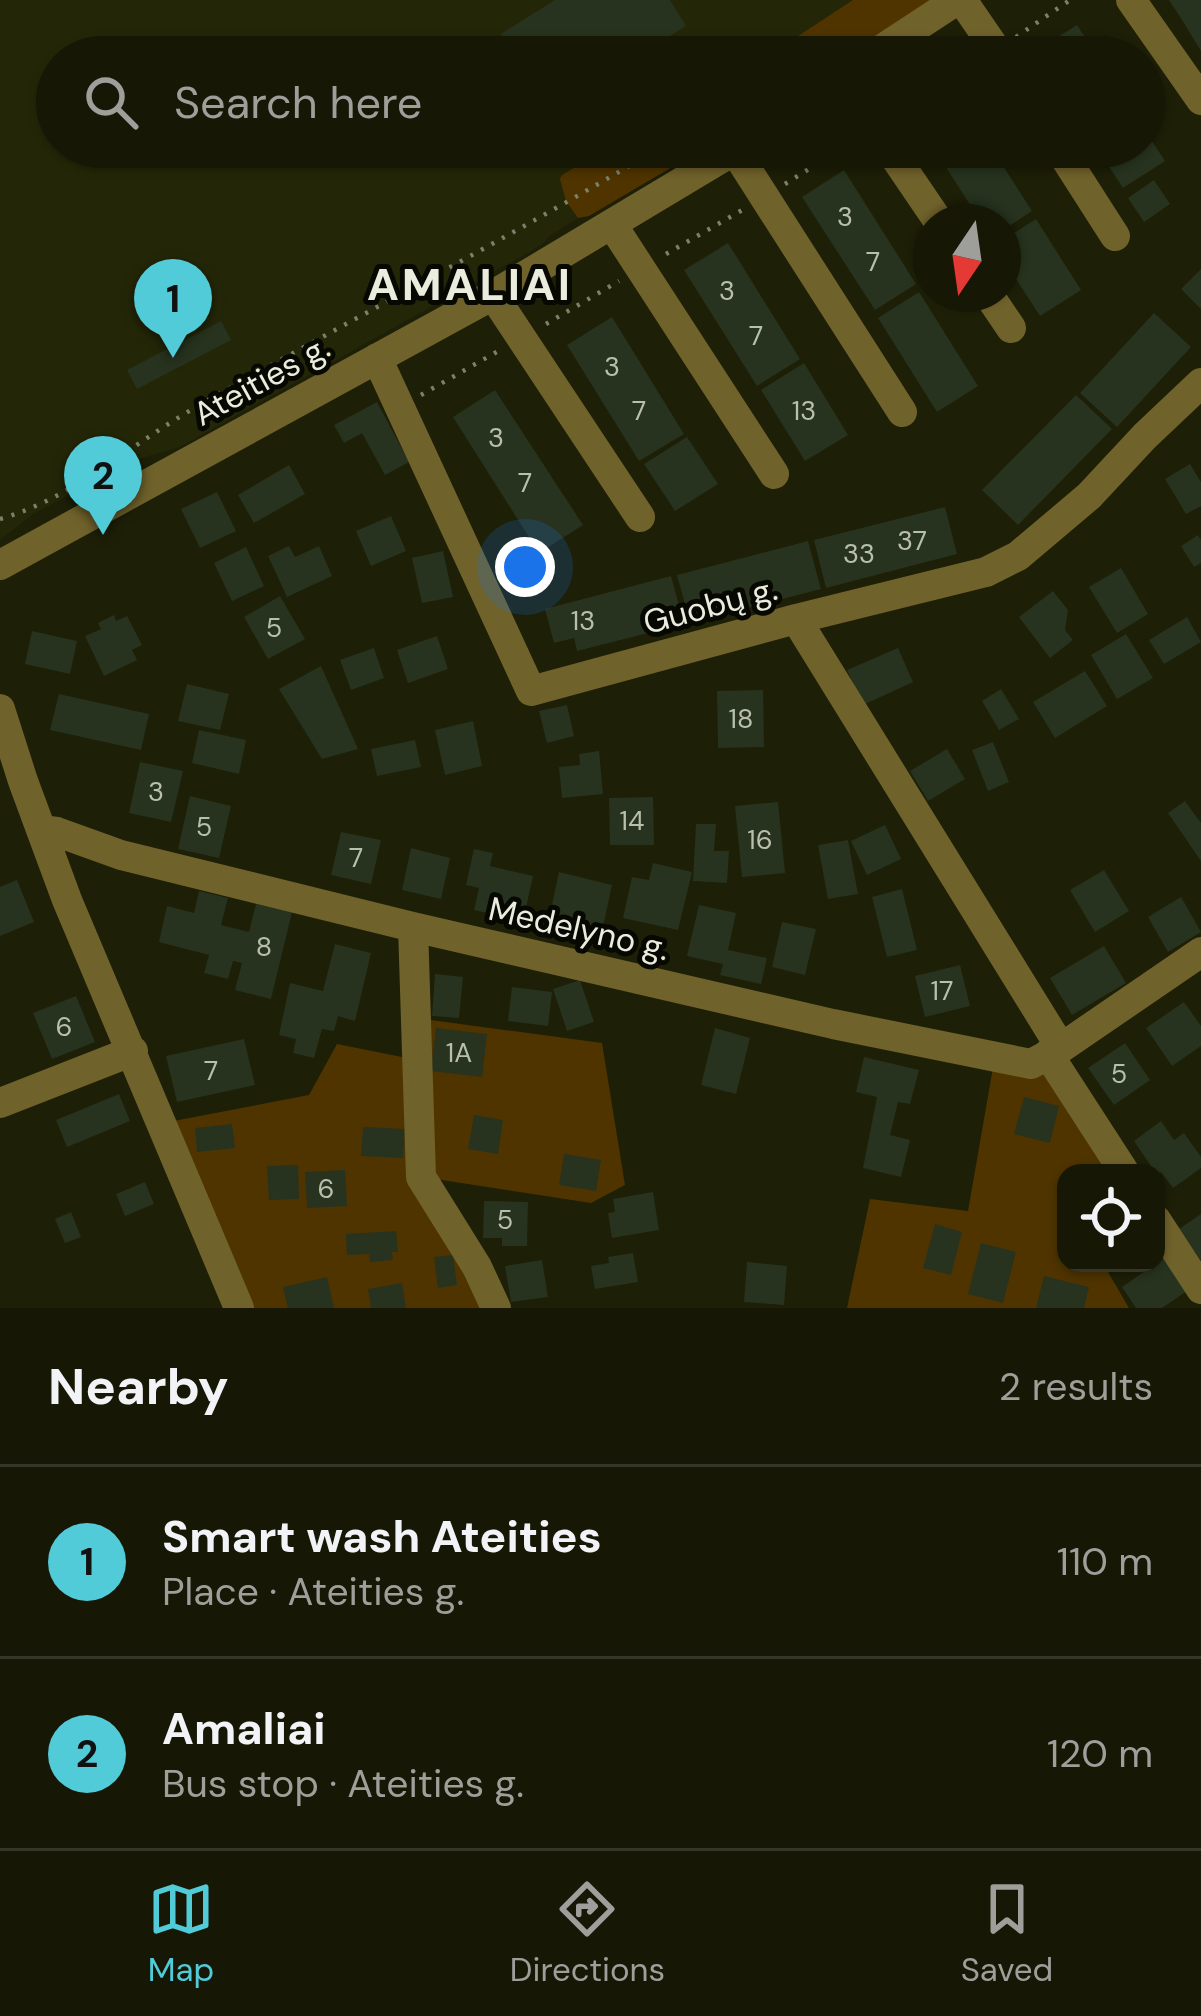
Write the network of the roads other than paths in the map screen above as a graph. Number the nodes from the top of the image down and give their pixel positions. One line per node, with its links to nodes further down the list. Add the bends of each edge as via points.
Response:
1 (959, 0): 3 (street); 4 (street)
2 (1131, 0): 5 (street)
3 (903, 36)
4 (986, 36)
5 (1156, 36)
6 (1165, 49): 7 (street)
7 (1201, 100)
8 (707, 168): 13 (street, Ateities g.)
9 (750, 168): 20 (street)
10 (902, 168): 12 (street)
11 (1071, 168): 14 (street)
12 (927, 204)
13 (613, 226): 15 (street, Ateities g.); 21 (street)
14 (1115, 236)
15 (493, 295): 18 (street, Ateities g.); 22 (street)
16 (1000, 312): 17 (street)
17 (1011, 328)
18 (377, 358): 23 (street, Ateities g.); 24 (street, Guobų g., via 531,691)
19 (1201, 383): 24 (street, Guobų g., via 1018,556 986,572)
20 (902, 412)
21 (773, 474)
22 (640, 517)
23 (0, 565)
24 (796, 619): 30 (street)
25 (0, 709): 26 (street)
26 (41, 830): 27 (street, Medelyno g.); 29 (street)
27 (413, 927): 30 (street, Medelyno g., via 994,1057 1031,1064); 36 (street, via 421,1177)
28 (1201, 952): 30 (street)
29 (133, 1051): 31 (street); 35 (street)
30 (1055, 1051): 32 (street)
31 (0, 1103)
32 (1121, 1164)
33 (1165, 1234): 34 (street)
34 (1201, 1289)
35 (239, 1308)
36 (496, 1308)

